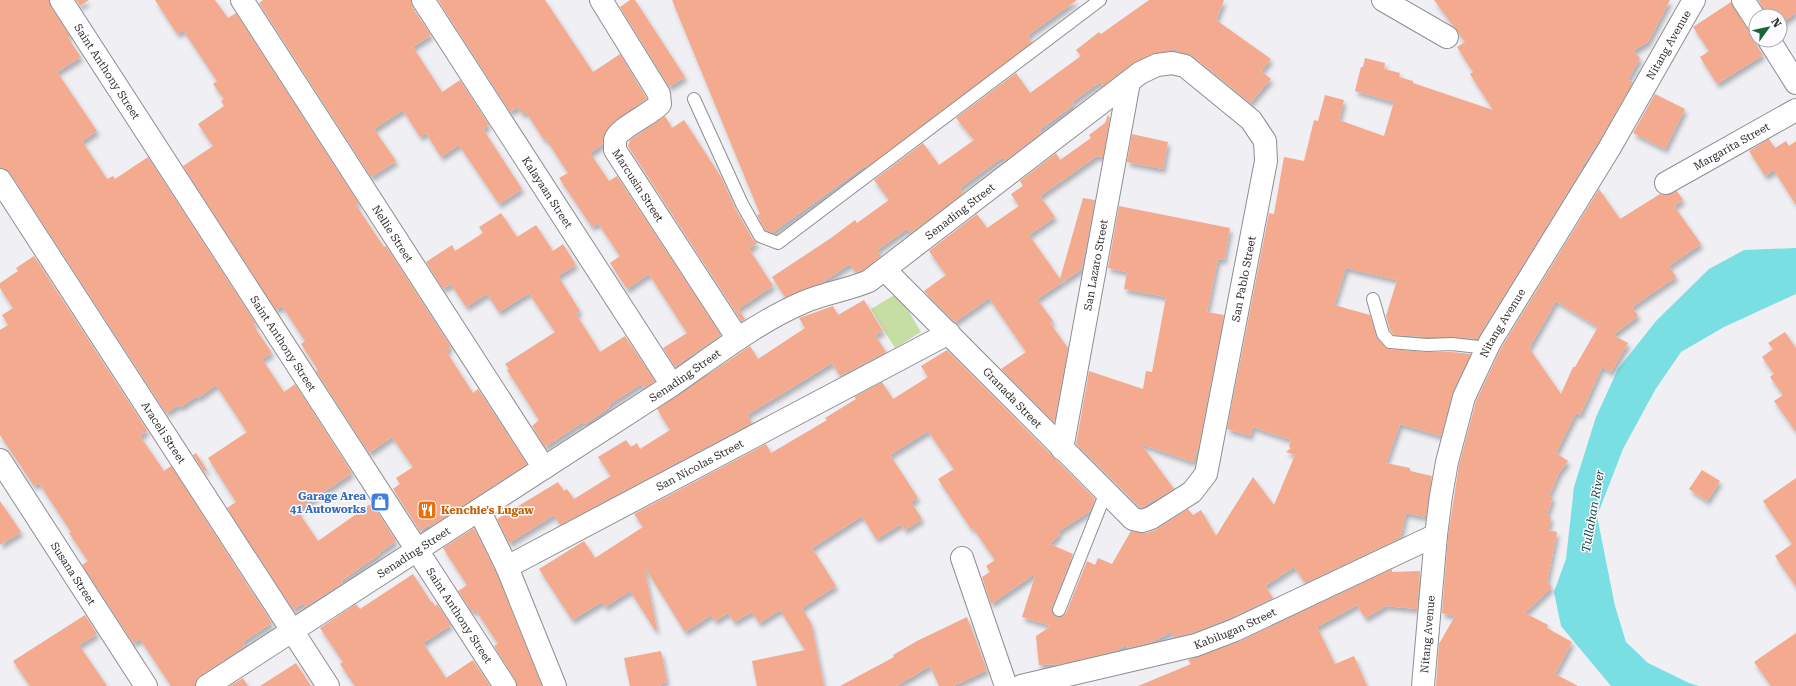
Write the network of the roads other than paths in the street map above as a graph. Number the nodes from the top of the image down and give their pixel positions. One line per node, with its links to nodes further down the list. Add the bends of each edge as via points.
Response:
1 (61, 0): 30 (street, Saint Anthony Street)
2 (242, 0): 25 (street, Nellie Street)
3 (423, 0): 22 (street, Kalayaan Street)
4 (601, 0): 20 (street, Marcusin Street, via 659,94 660,104 654,110 620,132 615,140 616,150)
5 (1100, 0): 13 (lane, via 778,243 760,236 742,204)
6 (1383, 0): 8 (street)
7 (1694, 0): 21 (street, Nitang Avenue, via 1573,210)
8 (1447, 37)
9 (1774, 48): 12 (street)
10 (1157, 64): 11 (street, Senading Street); 28 (street, San Pablo Street, via 1172,63 1185,66 1251,120 1265,141 1267,152 1206,474 1192,492 1151,518)
11 (1129, 82): 17 (street, Senading Street); 23 (street, San Lazaro Street)
12 (1796, 83)
13 (694, 99)
14 (1796, 110): 16 (street, Margarita Street)
15 (0, 180): 34 (street, Araceli Street)
16 (1666, 182)
17 (885, 270): 19 (street, Granada Street); 20 (street, Senading Street, via 851,289 806,301)
18 (1373, 299): 21 (lane, via 1383,334 1390,342)
19 (949, 333): 23 (street, Granada Street); 32 (street, San Nicolas Street)
20 (738, 339): 22 (street, Senading Street)
21 (1487, 348): 29 (street, Nitang Avenue, via 1464,397 1440,496)
22 (672, 386): 25 (street, Senading Street)
23 (1062, 449): 26 (street, Granada Street)
24 (0, 460): 35 (street, Susana Street)
25 (544, 468): 27 (street, Senading Street)
26 (1106, 492): 28 (street, Granada Street, via 1134,519); 33 (lane)
27 (480, 510): 30 (street, Senading Street); 32 (street)
28 (1142, 520)
29 (1436, 535): 41 (street, Kabilugan Street, via 1235,630 1196,645); 42 (street, Nitang Avenue)
30 (417, 550): 34 (street, Senading Street); 38 (street, Saint Anthony Street)
31 (962, 558): 40 (street)
32 (507, 567): 39 (street)
33 (1059, 610)
34 (292, 631): 36 (street, Senading Street); 37 (street, Araceli Street)
35 (146, 686)
36 (207, 686)
37 (328, 686)
38 (505, 686)
39 (555, 686)
40 (1006, 686)
41 (1021, 686)
42 (1422, 686)

